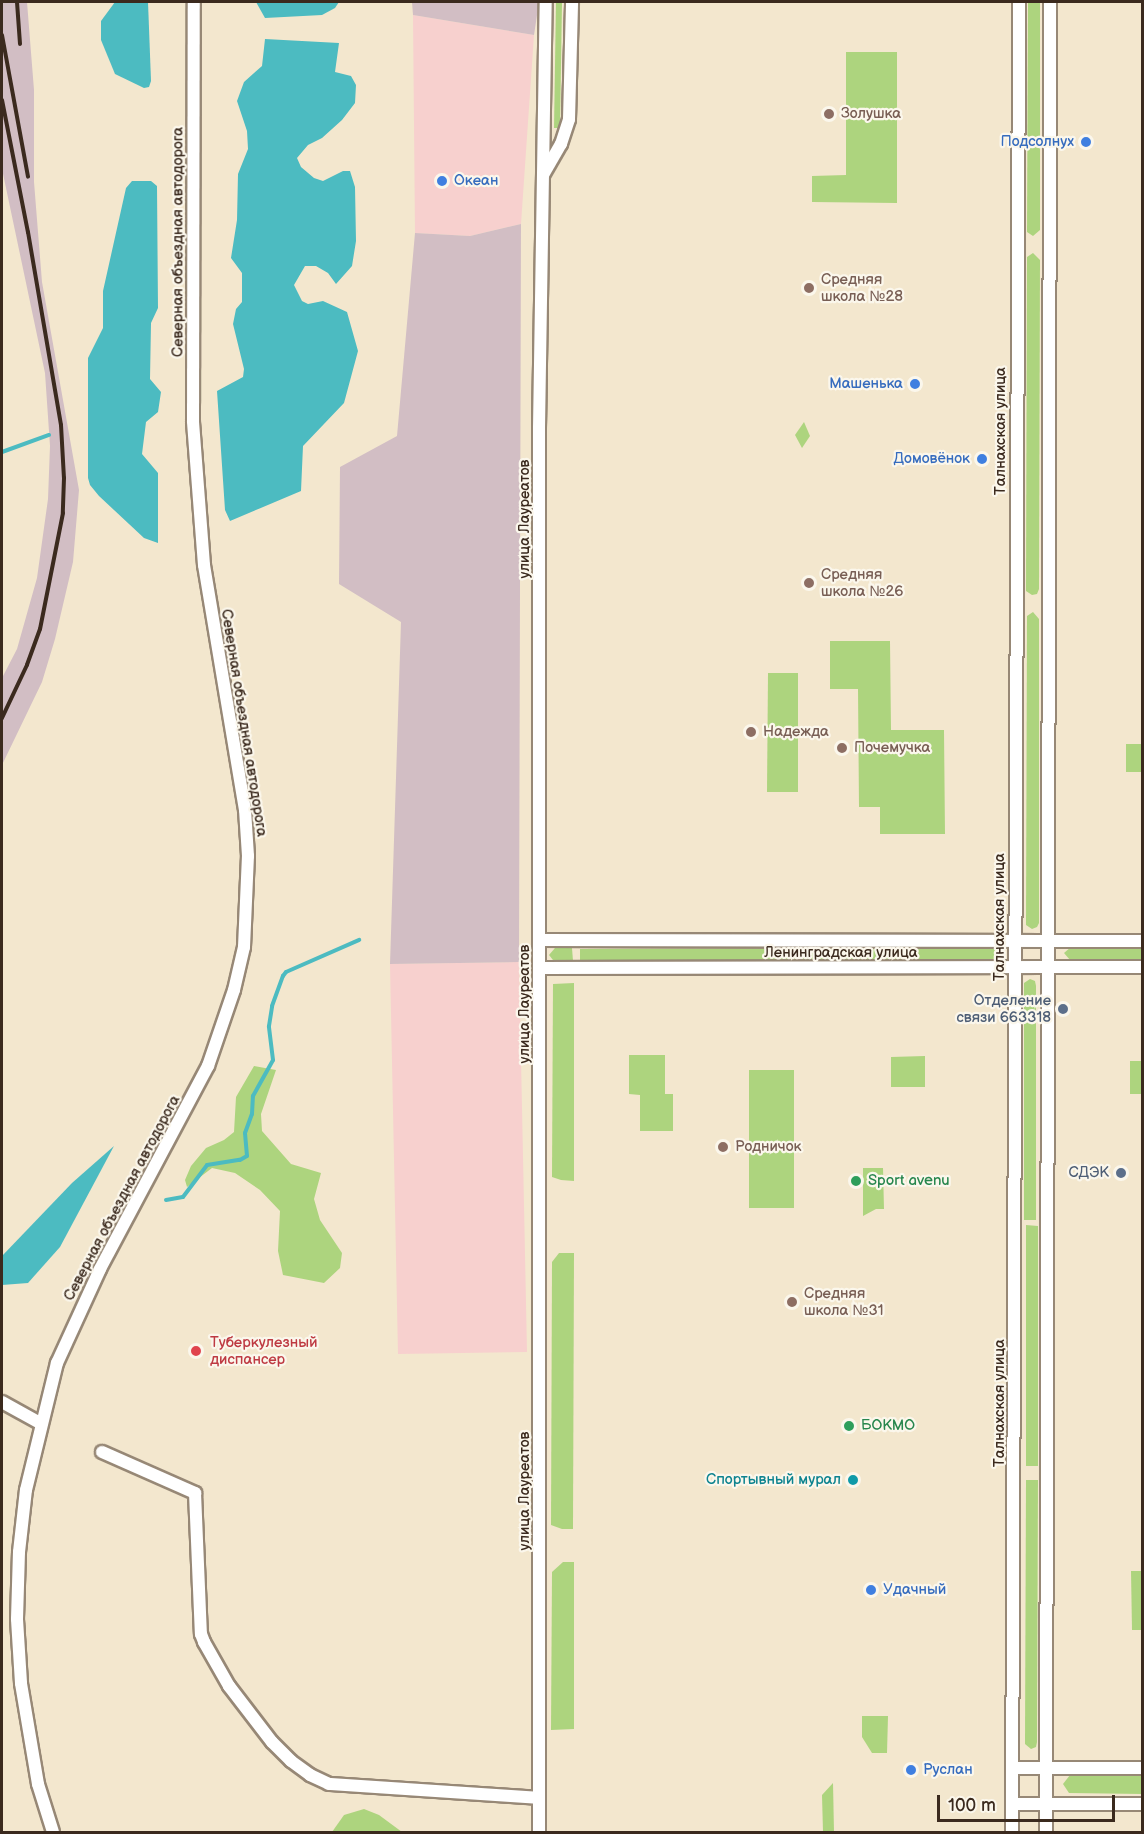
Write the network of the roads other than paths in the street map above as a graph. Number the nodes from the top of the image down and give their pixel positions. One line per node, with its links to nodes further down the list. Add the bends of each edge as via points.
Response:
1 (194, 2): 16 (street, Северная объездная автодорога, via 193,421 204,565 245,810 248,856 244,947 208,1066 78,1313 57,1363)
2 (546, 2): 6 (street, улица Лауреатов)
3 (572, 2): 6 (street, улица Лауреатов, via 568,119 561,144)
4 (1019, 2): 8 (street, Талнахская улица)
5 (1050, 2): 9 (street)
6 (542, 177): 7 (street, улица Лауреатов)
7 (541, 940): 8 (street, Ленинградская улица); 14 (street, улица Лауреатов)
8 (1015, 941): 9 (street, Ленинградская улица); 11 (street, Талнахская улица)
9 (1048, 941): 10 (street, Ленинградская улица); 12 (street)
10 (1143, 941)
11 (1015, 967): 12 (street, Ленинградская улица); 14 (street, Ленинградская улица); 18 (street, Талнахская улица)
12 (1048, 967): 13 (street, Ленинградская улица); 19 (street)
13 (1143, 967)
14 (541, 968): 21 (street, улица Лауреатов)
15 (2, 1402): 16 (street)
16 (40, 1423): 25 (street, Северная объездная автодорога, via 20,1541 17,1619 25,1706 38,1784)
17 (102, 1452): 21 (street, via 195,1493 201,1634 229,1686 291,1761 329,1784)
18 (1014, 1768): 19 (street); 22 (street, Талнахская улица)
19 (1047, 1768): 20 (street); 23 (street)
20 (1143, 1768)
21 (539, 1798): 26 (street, улица Лауреатов)
22 (1012, 1804): 23 (street); 27 (street, Талнахская улица)
23 (1047, 1804): 24 (street); 28 (street)
24 (1143, 1804)
25 (53, 1833)
26 (539, 1833)
27 (1012, 1833)
28 (1046, 1833)

